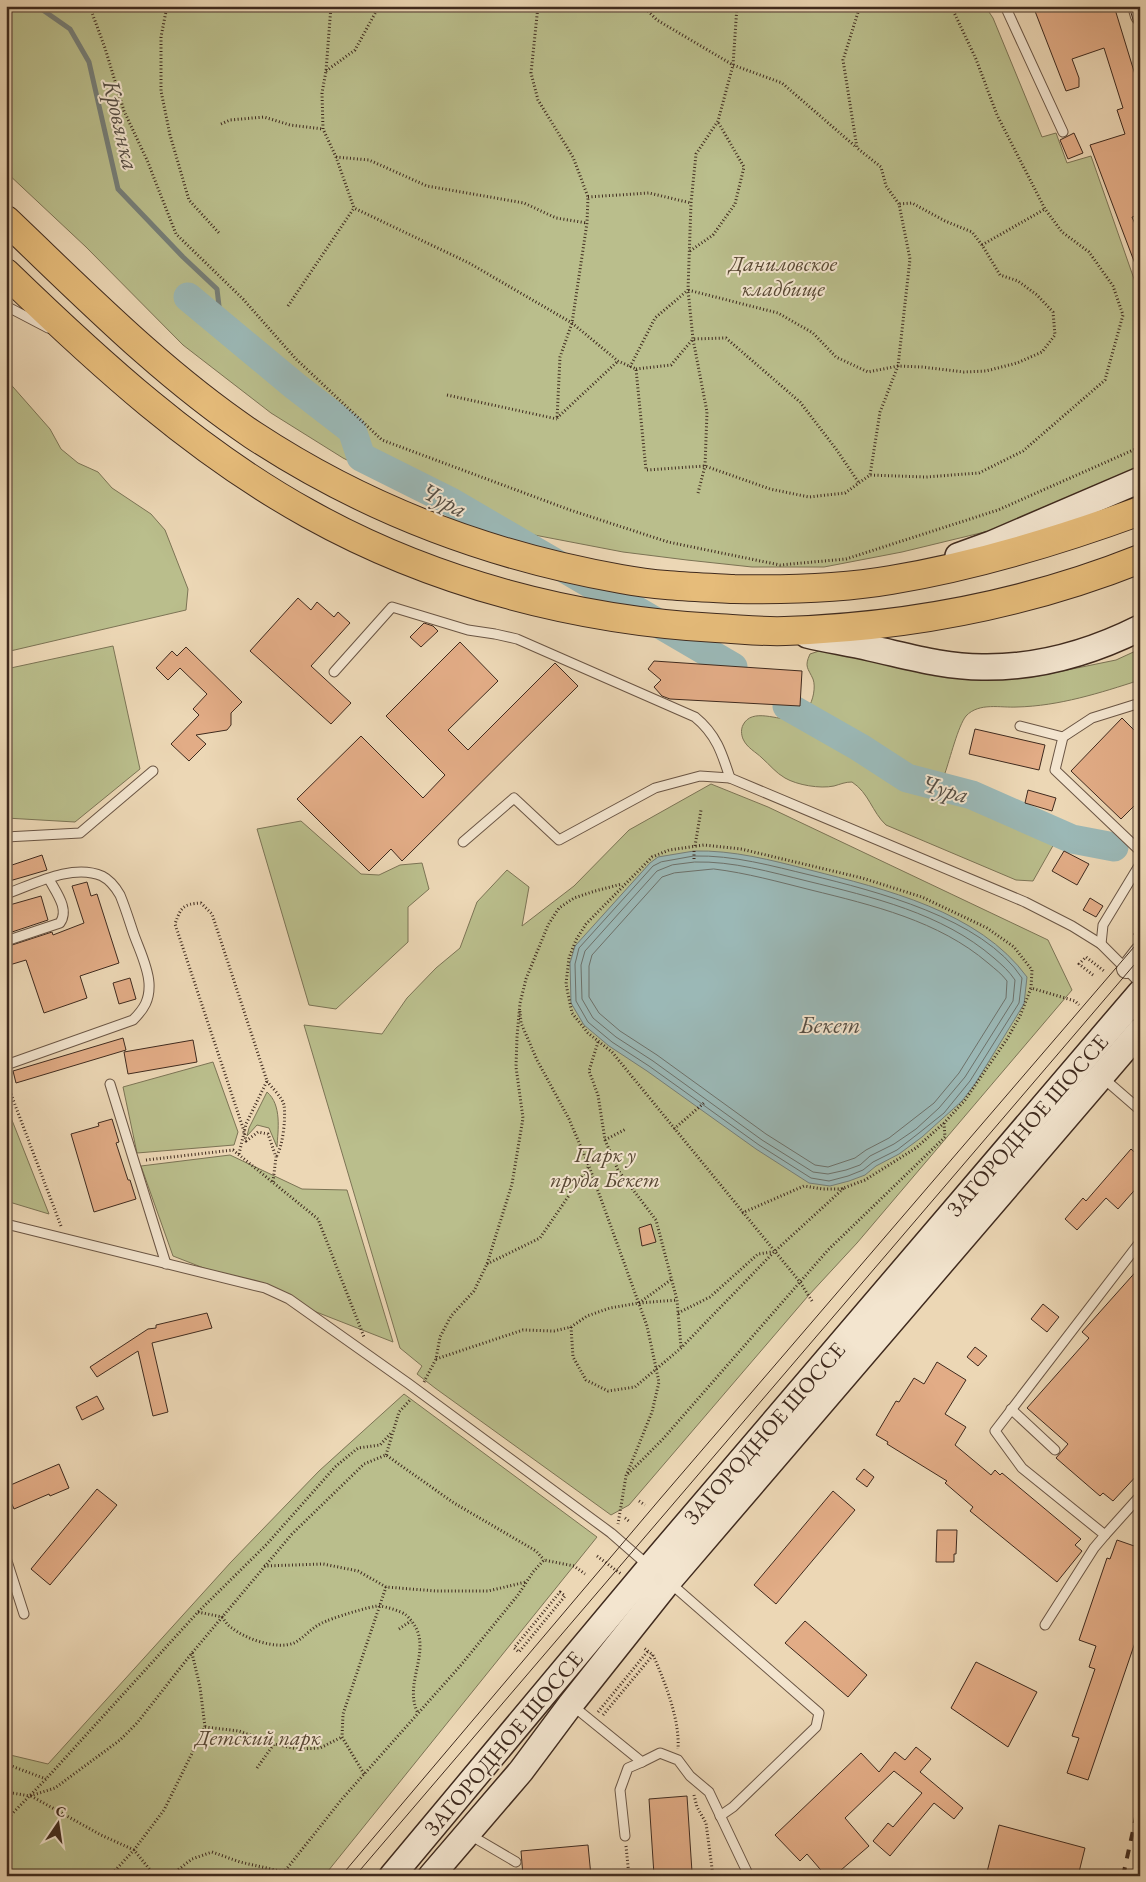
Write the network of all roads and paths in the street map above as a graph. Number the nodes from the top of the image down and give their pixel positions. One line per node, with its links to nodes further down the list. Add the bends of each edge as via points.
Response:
1 (82, 6): 12 (path)
2 (166, 6): 29 (path, via 161,37 161,92 170,135 190,200)
3 (331, 6): 15 (path)
4 (379, 6): 15 (path, via 355,50)
5 (538, 6): 22 (path, via 531,73 538,100 573,157)
6 (643, 6): 14 (path, via 657,20)
7 (737, 6): 14 (path)
8 (860, 6): 20 (path, via 844,60)
9 (952, 6): 26 (path, via 997,115)
10 (1005, 6): 19 (lane)
11 (1137, 6): 13 (street)
12 (90, 8): 45 (path, via 124,111 176,234 243,299 296,359 382,440 570,510 668,542 780,564 846,559 988,513)
13 (1140, 16)
14 (732, 65): 16 (path); 20 (path, via 782,83)
15 (326, 71): 18 (path, via 322,94)
16 (718, 121): 23 (path, via 696,154); 31 (path, via 744,168 735,204 712,235)
17 (220, 124): 18 (path, via 264,117 290,125)
18 (323, 129): 21 (path)
19 (1063, 132)
20 (857, 148): 24 (path, via 881,167 886,186)
21 (336, 157): 25 (path); 28 (path, via 369,160 428,186 524,203 556,218)
22 (588, 197): 23 (path, via 649,193); 28 (path)
23 (691, 203): 31 (path)
24 (899, 204): 30 (path, via 912,203 945,222 972,232); 40 (path, via 910,259)
25 (354, 208): 35 (path); 36 (path, via 469,263)
26 (1045, 209): 30 (path); 47 (path, via 1062,232 1089,252 1113,286 1123,316 1106,380 1023,451 979,473)
27 (6, 220): 53 (main road, via 177,378 253,435 327,479 446,533 502,552 622,580 688,587 767,590 837,587)
28 (587, 222): 36 (path)
29 (219, 233)
30 (982, 245): 40 (path, via 1000,275 1018,281 1053,312 1055,335 1042,352 986,371)
31 (689, 251): 33 (path)
32 (6, 273): 38 (main road)
33 (688, 290): 37 (path); 40 (path, via 778,313 813,334 836,357 868,372); 41 (path, via 655,318)
34 (6, 306): 38 (lane)
35 (288, 306)
36 (572, 323): 39 (path); 44 (path, via 560,357)
37 (693, 339): 42 (path, via 671,365); 46 (path, via 707,412); 49 (path, via 726,338 800,402)
38 (78, 343): 55 (main road, via 151,407 233,467 308,514 374,547 429,569 553,606 685,626)
39 (618, 361): 41 (path); 44 (path)
40 (898, 366): 47 (path, via 880,412)
41 (630, 367): 42 (path)
42 (636, 369): 46 (path, via 646,470)
43 (447, 395): 44 (path)
44 (557, 419)
45 (1140, 447)
46 (705, 466): 49 (path, via 770,489 809,497 845,493); 50 (path)
47 (870, 475): 49 (path)
48 (1140, 480): 53 (main road, via 991,544)
49 (859, 483)
50 (698, 493)
51 (1140, 511): 53 (main road, via 991,560)
52 (1140, 559): 55 (main road, via 1104,574 1033,595 952,613 867,625)
53 (890, 580)
54 (1140, 628): 55 (main road, via 1108,644 1067,657 1027,665 982,667 932,662)
55 (778, 631)
56 (334, 672): 61 (lane, via 392,607 468,630 517,639 695,717 716,741)
57 (1140, 703): 59 (lane, via 1092,718)
58 (1020, 726): 59 (lane)
59 (1063, 737): 67 (lane, via 1055,770)
60 (153, 771): 63 (lane, via 80,833)
61 (730, 778): 64 (lane, via 700,776 655,788 559,840 514,798); 76 (lane, via 1025,902)
62 (701, 810): 65 (path)
63 (6, 837)
64 (463, 842)
65 (694, 846): 71 (path, via 652,857); 81 (path, via 741,849 862,878 922,897 987,928 1014,947 1032,970)
66 (694, 851): 68 (path)
67 (1140, 851)
68 (694, 860)
69 (1140, 864): 76 (lane, via 1103,925)
70 (49, 879): 72 (lane); 74 (lane, via 63,907 60,923); 87 (lane, via 70,871 92,873 110,881 120,894 145,965 149,982 147,999 144,1009 133,1020)
71 (623, 884): 83 (path, via 574,898 559,908 541,942); 86 (path, via 586,924 569,958 566,984 572,1013)
72 (6, 894)
73 (1140, 929): 75 (path)
74 (6, 941)
75 (1137, 943): 77 (street)
76 (1101, 944): 77 (lane)
77 (1126, 969): 80 (lane)
78 (1104, 972): 79 (path, via 1086,957 1079,964)
79 (1093, 975)
80 (1140, 983)
81 (1032, 988): 84 (path); 94 (path, via 1006,1039 965,1100)
82 (1140, 994): 144 (main road, ЗАГОРОДНОЕ ШОССЕ)
83 (520, 1003): 104 (path, via 522,1023 537,1060 569,1118); 113 (path, via 516,1067 523,1118 512,1184)
84 (1079, 1004)
85 (1140, 1031): 88 (main road, ЗАГОРОДНОЕ ШОССЕ)
86 (598, 1042): 96 (path, via 612,1052); 100 (path, via 589,1071 598,1095)
87 (6, 1065)
88 (1101, 1076): 93 (lane); 144 (main road, ЗАГОРОДНОЕ ШОССЕ)
89 (6, 1081): 109 (path)
90 (268, 1082): 98 (path); 98 (path, via 212,914 201,903 188,904 179,911 175,924); 102 (path, via 284,1104 280,1151)
91 (110, 1084): 103 (lane)
92 (705, 1102): 96 (path)
93 (1140, 1110)
94 (944, 1123): 97 (path); 99 (path)
95 (626, 1129): 100 (path)
96 (674, 1129): 107 (path)
97 (937, 1130): 99 (path); 106 (path, via 916,1148 865,1180)
98 (244, 1131): 101 (path); 102 (path, via 246,1141 258,1132 268,1134)
99 (946, 1137): 115 (path, via 828,1250)
100 (605, 1140): 114 (path, via 618,1170 656,1220)
101 (239, 1154): 103 (path, via 234,1150); 105 (path)
102 (276, 1157): 105 (path)
103 (134, 1161): 112 (lane)
104 (589, 1166): 113 (path, via 540,1238); 118 (path)
105 (272, 1182): 122 (path, via 318,1219)
106 (844, 1187): 107 (path, via 823,1190 804,1186); 111 (path)
107 (742, 1213): 111 (path)
108 (6, 1224): 109 (lane)
109 (66, 1238): 112 (lane)
110 (1140, 1242): 126 (lane)
111 (774, 1252): 115 (path); 119 (path, via 758,1254 710,1297); 121 (path)
112 (166, 1264): 122 (lane, via 266,1288 289,1299)
113 (487, 1264): 123 (path, via 474,1291 451,1316 440,1337)
114 (672, 1280): 116 (path); 118 (path)
115 (800, 1282): 117 (path); 130 (path, via 662,1440)
116 (677, 1300): 118 (path); 119 (path)
117 (812, 1300)
118 (639, 1303): 120 (path, via 587,1316); 124 (path)
119 (678, 1313): 121 (path)
120 (571, 1327): 123 (path, via 554,1331 523,1330); 124 (path, via 573,1357 586,1380 608,1391 635,1387)
121 (681, 1348): 124 (path)
122 (372, 1358): 125 (lane)
123 (436, 1359): 125 (path)
124 (656, 1370): 130 (path, via 659,1382 652,1412)
125 (421, 1387): 127 (path, via 399,1412); 144 (lane, via 611,1533)
126 (1010, 1409): 128 (lane); 137 (lane, via 995,1431 1022,1468)
127 (394, 1430): 129 (path); 148 (path, via 380,1446 358,1448 335,1467 267,1544)
128 (1055, 1450)
129 (386, 1455): 140 (path, via 454,1503 536,1551); 141 (path, via 364,1464)
130 (626, 1476): 136 (path)
131 (1140, 1496): 137 (lane)
132 (639, 1501): 133 (path)
133 (645, 1505)
134 (625, 1518): 135 (path)
135 (630, 1522)
136 (618, 1525)
137 (1105, 1536): 152 (lane)
138 (597, 1556): 143 (path)
139 (6, 1558): 149 (lane)
140 (544, 1560): 142 (path, via 574,1566); 145 (path)
141 (264, 1566): 146 (path, via 323,1564 358,1571); 150 (path)
142 (586, 1574)
143 (621, 1574)
144 (659, 1575): 161 (main road, ЗАГОРОДНОЕ ШОССЕ); 175 (lane, via 819,1713 816,1727); 186 (main road, ЗАГОРОДНОЕ ШОССЕ)
145 (527, 1582): 146 (path, via 488,1591); 162 (path)
146 (386, 1587): 147 (path)
147 (380, 1606): 150 (path, via 325,1621 293,1643 252,1640 231,1628); 151 (path, via 405,1614); 164 (path, via 343,1714)
148 (198, 1612): 150 (path); 172 (path)
149 (24, 1614)
150 (222, 1617): 159 (path)
151 (411, 1622): 154 (path); 155 (path)
152 (1045, 1625)
153 (540, 1627): 153 (path, via 565,1596 560,1592 514,1648 519,1652)
154 (399, 1629)
155 (421, 1642): 156 (path); 162 (path, via 414,1683 414,1705)
156 (416, 1646)
157 (644, 1648): 158 (path)
158 (648, 1651): 160 (path); 160 (path, via 598,1712 602,1716)
159 (192, 1653): 163 (path); 174 (path, via 120,1740 55,1788)
160 (653, 1655): 166 (path, via 679,1735)
161 (571, 1704): 167 (lane); 177 (main road, ЗАГОРОДНОЕ ШОССЕ, via 521,1771)
162 (418, 1713): 170 (path)
163 (205, 1727): 165 (path, via 239,1731); 179 (path, via 164,1810)
164 (342, 1737): 165 (path, via 320,1748 298,1749); 170 (path)
165 (274, 1744): 169 (path)
166 (678, 1760): 167 (lane, via 660,1753); 171 (lane)
167 (642, 1762): 178 (lane, via 628,1768 620,1790)
168 (6, 1764): 172 (path)
169 (257, 1768)
170 (364, 1774): 181 (path)
171 (690, 1776): 175 (lane, via 709,1792); 189 (path, via 697,1808 706,1823)
172 (46, 1779): 174 (path)
173 (6, 1792): 174 (path)
174 (30, 1796): 176 (path); 179 (path)
175 (720, 1816): 190 (lane)
176 (6, 1820)
177 (467, 1834): 180 (lane); 187 (main road, ЗАГОРОДНОЕ ШОССЕ)
178 (625, 1836): 188 (path)
179 (134, 1850): 182 (path); 183 (path)
180 (516, 1862)
181 (284, 1872): 184 (path, via 212,1852 192,1859); 185 (path)
182 (110, 1876)
183 (155, 1876)
184 (170, 1876)
185 (281, 1876)
186 (392, 1876)
187 (432, 1876)
188 (629, 1876)
189 (713, 1876)
190 (749, 1876)

